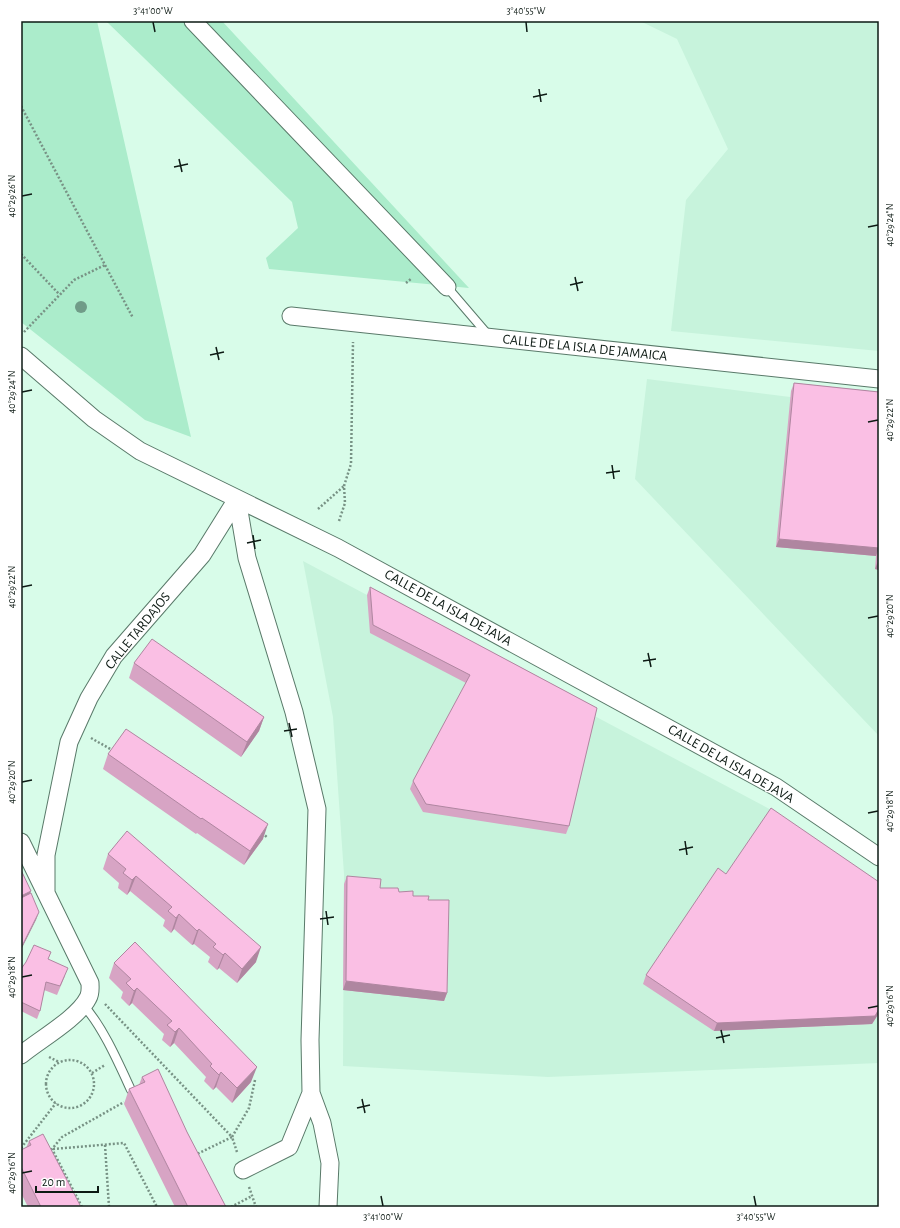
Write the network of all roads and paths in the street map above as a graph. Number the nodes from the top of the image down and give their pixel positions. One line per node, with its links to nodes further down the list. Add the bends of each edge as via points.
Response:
1 (193, 21): 5 (street)
2 (21, 106): 4 (path)
3 (21, 254): 6 (path)
4 (106, 265): 6 (path, via 74,280); 8 (path)
5 (447, 286): 10 (lane)
6 (59, 294): 9 (path)
7 (291, 316): 10 (street, CALLE DE LA ISLA DE JAMAICA)
8 (133, 318)
9 (24, 332)
10 (491, 338): 13 (street, CALLE DE LA ISLA DE JAMAICA)
11 (353, 342): 14 (path, via 351,464)
12 (21, 356): 15 (street, CALLE DE LA ISLA DE JAVA, via 116,436 140,451)
13 (879, 379)
14 (344, 486): 16 (path); 17 (path, via 345,504)
15 (237, 500): 23 (street, CALLE DE LA ISLA DE JAVA, via 338,548 776,787); 24 (street, CALLE TARDAJOS, via 202,555 114,656 89,698 69,742 46,856); 30 (street, via 247,558 294,712 317,809)
16 (318, 509)
17 (339, 521)
18 (88, 736): 19 (path, via 111,751)
19 (115, 746)
20 (256, 829): 21 (path)
21 (268, 838)
22 (21, 842): 24 (street)
23 (879, 856)
24 (46, 892): 26 (street, via 90,983 91,991)
25 (102, 1001): 32 (path)
26 (83, 1005): 27 (street); 29 (lane, via 90,1012)
27 (21, 1055)
28 (255, 1080): 32 (path, via 249,1108)
29 (131, 1090): 36 (path, via 126,1101 62,1137)
30 (310, 1093): 39 (street, via 289,1147); 46 (street, via 322,1123 330,1163)
31 (56, 1104): 31 (path, via 46,1091 47,1074 58,1062 81,1062 92,1073 94,1081 91,1096 86,1102 71,1108); 34 (path)
32 (232, 1137): 37 (path); 39 (path)
33 (105, 1145): 36 (path); 42 (path); 43 (path, via 124,1143)
34 (21, 1148)
35 (191, 1148): 37 (path)
36 (52, 1149): 41 (path)
37 (195, 1155): 38 (path)
38 (198, 1161)
39 (243, 1170): 40 (path)
40 (252, 1196): 44 (path); 45 (path)
41 (82, 1207)
42 (109, 1207)
43 (157, 1207)
44 (231, 1207)
45 (256, 1207)
46 (328, 1207)

